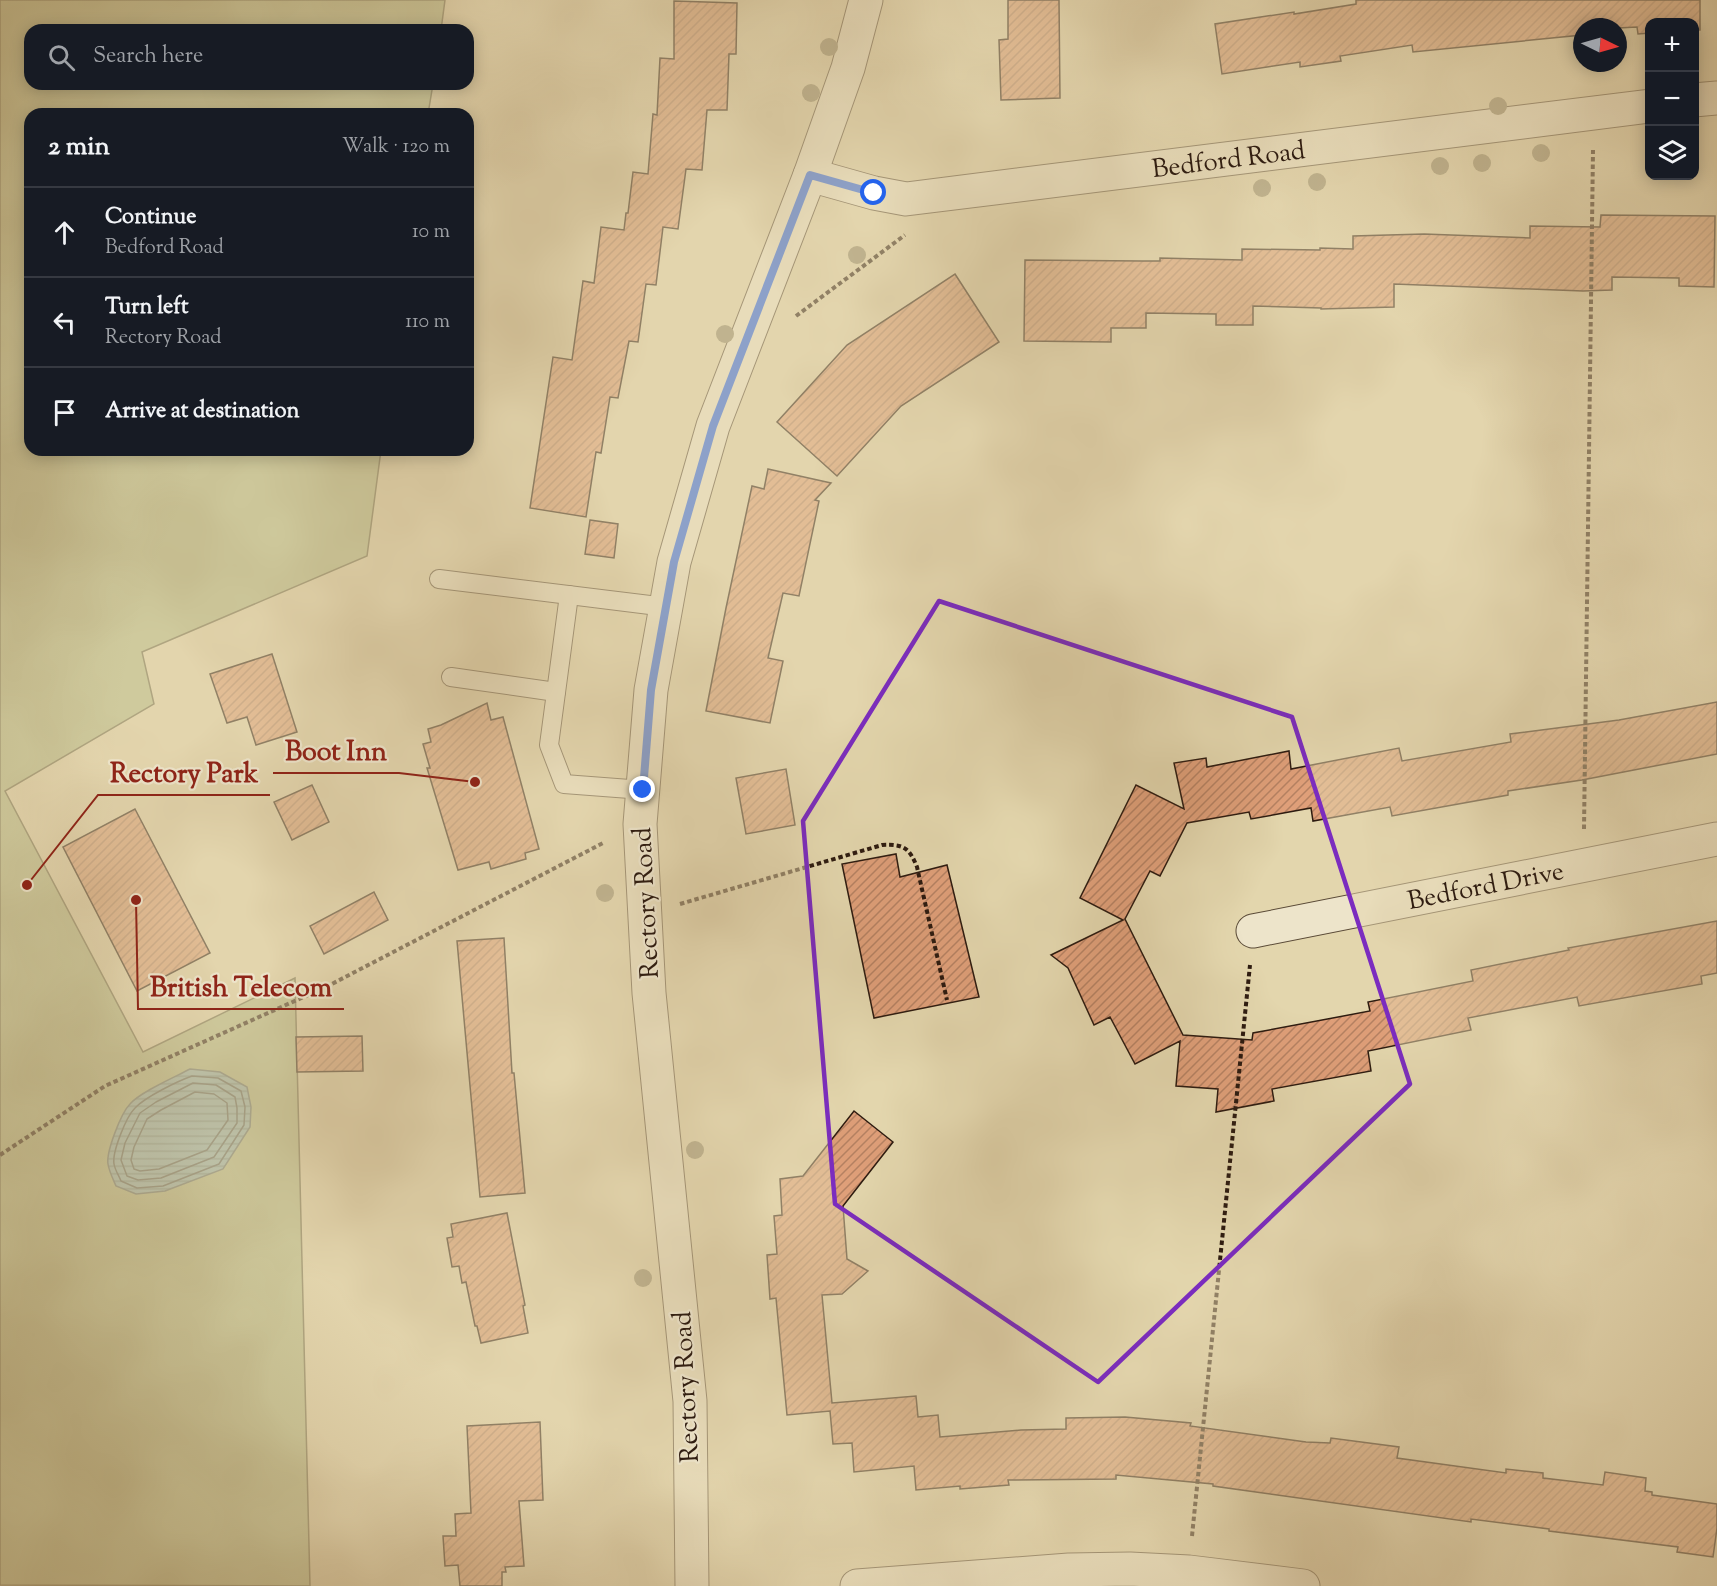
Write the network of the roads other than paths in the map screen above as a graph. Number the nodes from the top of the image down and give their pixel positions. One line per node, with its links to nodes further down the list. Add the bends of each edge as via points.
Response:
1 (866, 0): 5 (street, Rectory Road, via 848,68)
2 (1717, 98): 3 (street)
3 (1699, 100)
4 (1645, 107): 5 (street, Bedford Road, via 906,199)
5 (810, 175): 8 (street, Rectory Road, via 713,426 674,562)
6 (439, 579): 7 (lane)
7 (569, 595): 8 (lane); 10 (lane)
8 (666, 607): 11 (street, Rectory Road, via 651,690)
9 (451, 677): 10 (lane)
10 (556, 692): 11 (lane, via 549,745 564,784)
11 (643, 790): 14 (street, Rectory Road, via 640,824 649,993 690,1401)
12 (1717, 839): 13 (street, Bedford Drive)
13 (1254, 931)
14 (692, 1586)
15 (857, 1586): 16 (street, via 1130,1569)
16 (1303, 1586)

